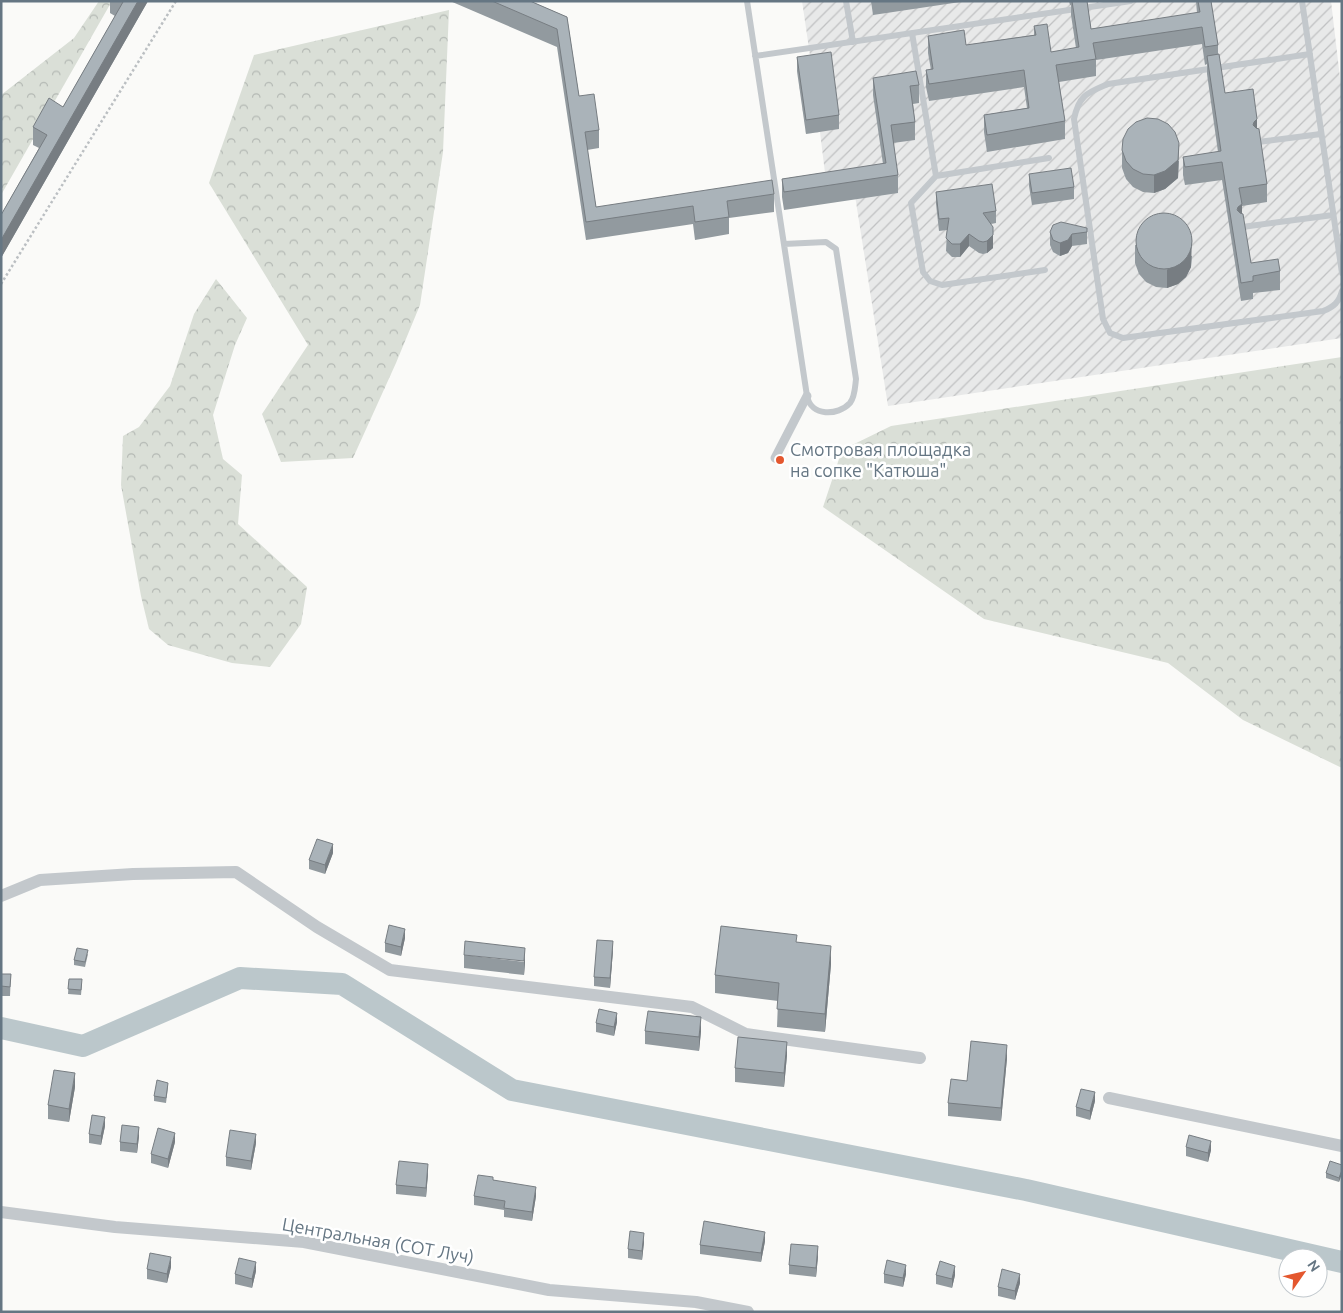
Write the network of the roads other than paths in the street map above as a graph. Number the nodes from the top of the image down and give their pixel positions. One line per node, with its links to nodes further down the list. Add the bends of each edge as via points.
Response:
1 (746, 1): 8 (lane)
2 (846, 1): 6 (lane)
3 (1131, 1): 5 (lane)
4 (1302, 1): 7 (lane)
5 (912, 33): 6 (lane); 12 (lane)
6 (853, 42): 8 (lane)
7 (1310, 54): 9 (lane); 18 (lane, via 1108,84 1089,92 1077,104 1074,119 1103,319 1110,333 1122,338 1323,311 1332,308 1340,299)
8 (755, 56): 15 (lane)
9 (1321, 134): 10 (lane); 13 (lane)
10 (1258, 142)
11 (1049, 158): 12 (lane)
12 (936, 176): 16 (lane, via 911,203 923,272 930,281 942,285)
13 (1333, 215): 14 (lane); 17 (lane)
14 (1242, 227)
15 (784, 244): 19 (lane); 19 (lane, via 826,242 836,249 856,379 855,393 850,402 838,410 826,413 814,408)
16 (1044, 270)
17 (1342, 273)
18 (1342, 290)
19 (807, 396): 20 (street, via 775,458)
20 (780, 460)
21 (1, 896): 22 (street, via 40,880 236,872 390,970 692,1007 746,1034)
22 (920, 1058)
23 (1109, 1098): 24 (street)
24 (1342, 1146)
25 (1, 1212): 26 (street, Центральная (СОТ Луч), via 115,1227 304,1242 549,1290 696,1302)
26 (748, 1312)

